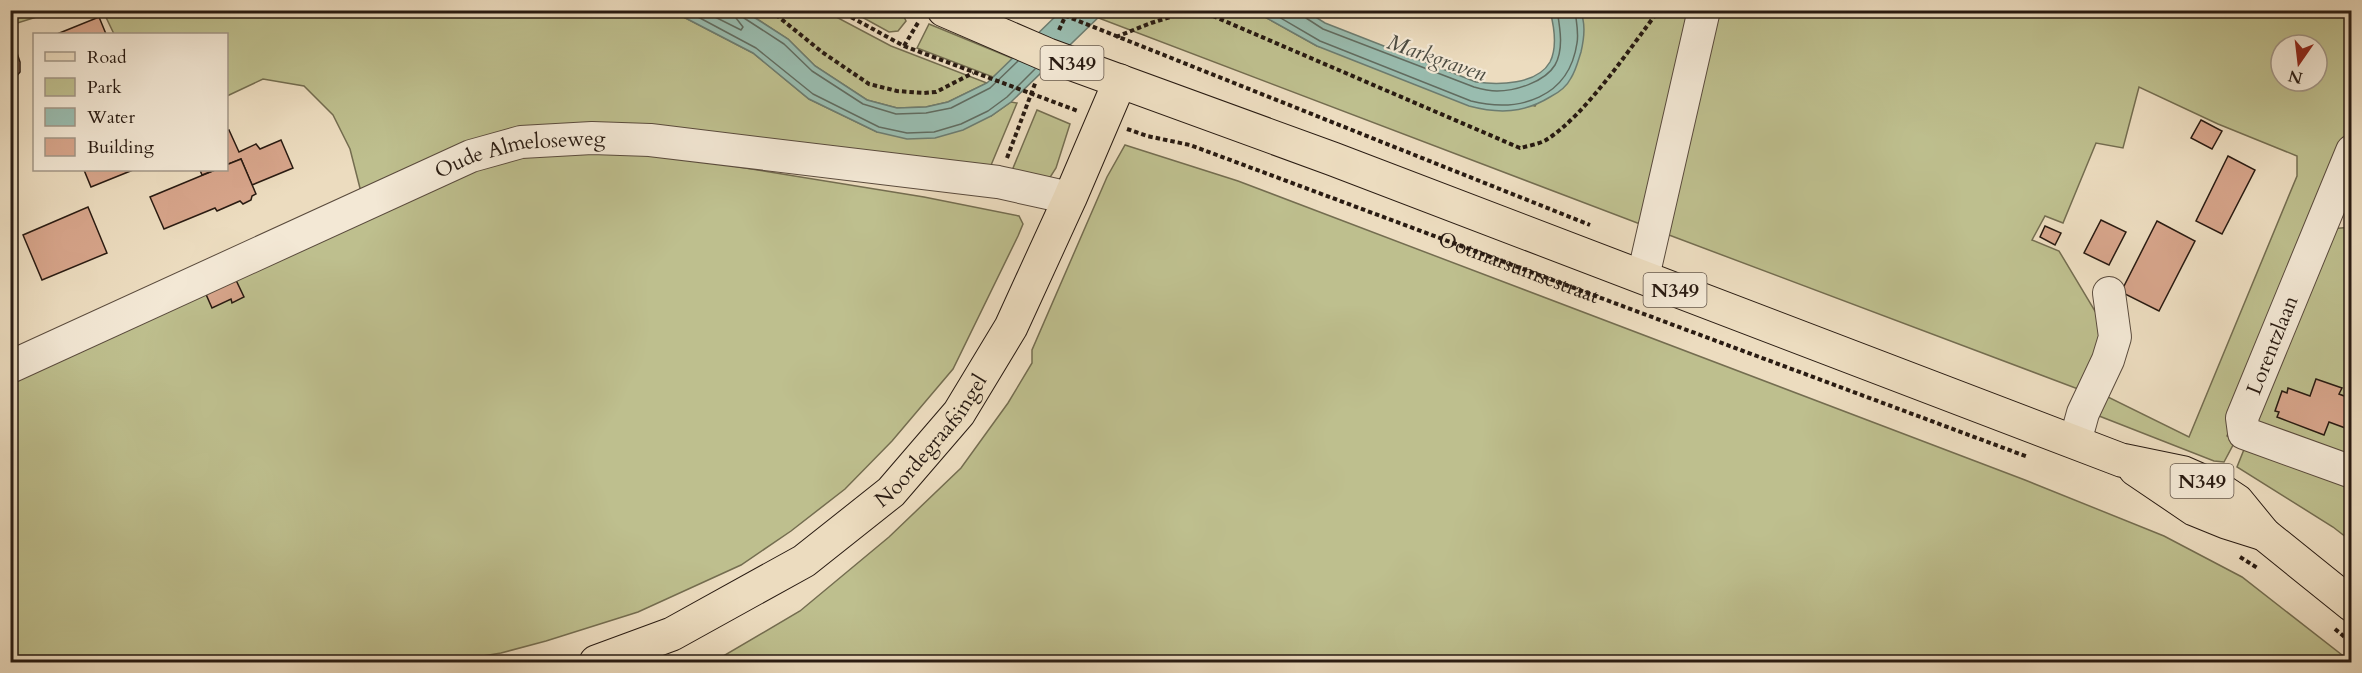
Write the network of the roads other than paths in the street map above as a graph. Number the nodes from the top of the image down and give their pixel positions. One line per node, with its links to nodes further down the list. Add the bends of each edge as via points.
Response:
1 (1704, 10): 6 (street)
2 (932, 15): 3 (main road, Ootmarsumsestraat / N349)
3 (1120, 81): 5 (main road, Noordegraafsingel); 6 (main road, Ootmarsumsestraat / N349)
4 (2352, 152): 10 (street, Lorentzlaan, via 2242,418 2244,433)
5 (1070, 198): 8 (street, Oude Almeloseweg, via 998,182 650,140 520,142 471,156); 12 (main road, Noordegraafsingel, via 1011,327 965,403 891,492 804,561 672,634)
6 (1643, 277): 9 (main road, Ootmarsumsestraat / N349)
7 (2109, 293): 9 (street, via 2115,337)
8 (10, 367)
9 (2075, 442): 11 (main road, Ootmarsumsestraat / N349, via 2121,460 2184,473 2216,487 2237,501 2264,534)
10 (2352, 472)
11 (2352, 605)
12 (596, 663)

